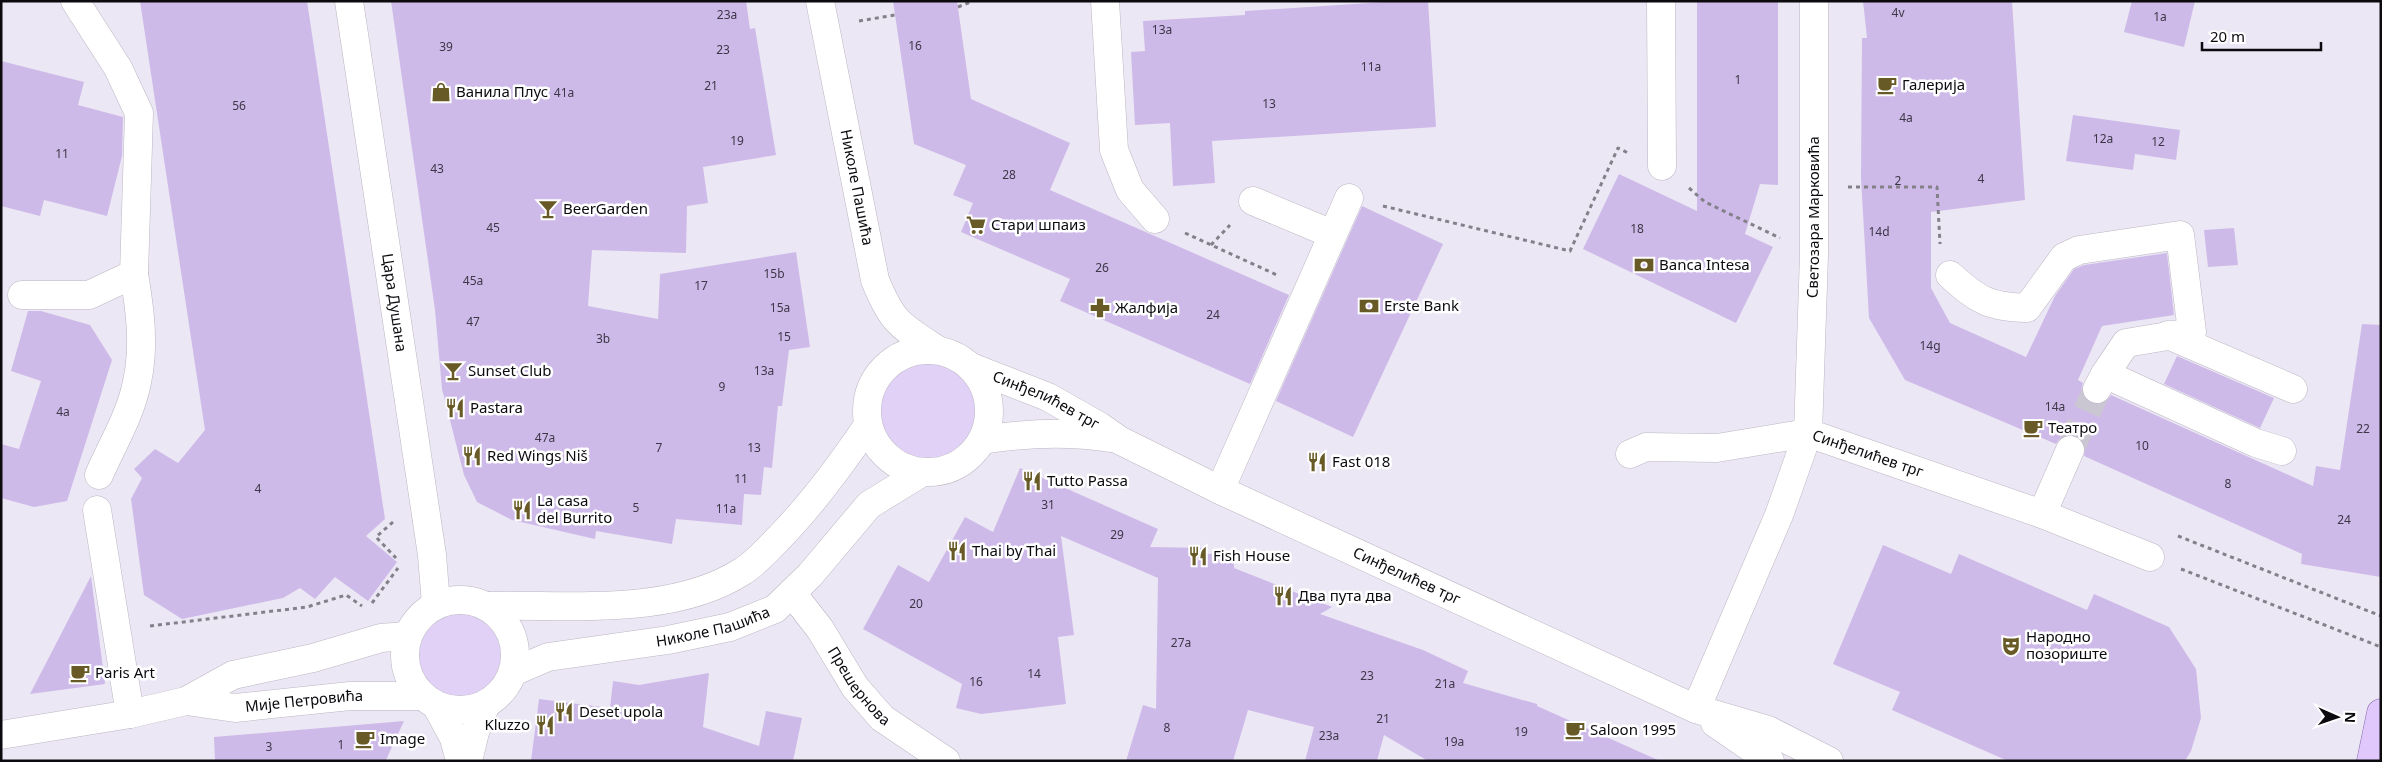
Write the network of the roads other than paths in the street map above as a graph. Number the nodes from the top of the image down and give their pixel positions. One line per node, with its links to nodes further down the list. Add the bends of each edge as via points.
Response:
1 (75, 1): 12 (street, via 118,68 139,113)
2 (349, 1): 33 (street, Цара Душана, via 432,555)
3 (820, 1): 16 (street, Николе Пашића, via 875,280 899,325)
4 (1105, 1): 10 (street, via 1114,150 1130,190)
5 (1661, 1): 7 (street)
6 (1814, 1): 20 (street, Светозара Марковића, via 1814,255)
7 (1662, 166)
8 (1349, 198): 11 (street)
9 (1252, 201): 11 (street)
10 (1155, 219)
11 (1332, 234): 28 (street)
12 (134, 274): 14 (street, via 89,294); 27 (street, via 142,322 137,382)
13 (1950, 275): 15 (street, via 1975,298 2001,308 2027,308 2064,258 2079,250 2180,235 2192,332)
14 (22, 295)
15 (2168, 335): 18 (street); 24 (street, via 2126,343 2101,382)
16 (936, 349): 17 (street, Николе Пашића, via 954,355); 19 (street, Николе Пашића, via 907,352 884,368 872,385 867,404)
17 (972, 368): 21 (street, Николе Пашића, via 984,385 989,400 990,417); 22 (street, Синђелићев трг, via 1048,397)
18 (2293, 389)
19 (868, 425): 26 (street, Николе Пашића, via 874,441 885,455 899,466); 34 (street, via 802,516 744,571 719,584 694,593 651,601 598,606)
20 (1808, 433): 25 (street, via 1717,448 1646,447); 30 (street, Синђелићев трг); 40 (street, Синђелићев трг, via 1779,515)
21 (982, 440): 22 (street, Синђелићев трг, via 1057,432); 26 (street, Николе Пашића, via 966,460 949,469)
22 (1119, 440): 28 (street, Синђелићев трг)
23 (2070, 450): 30 (street)
24 (2282, 451)
25 (1630, 454)
26 (921, 473): 32 (street, Николе Пашића, via 869,505)
27 (99, 475)
28 (1220, 490): 40 (street, Синђелићев трг)
29 (97, 510): 42 (street)
30 (2042, 514): 31 (street, Синђелићев трг)
31 (2150, 557)
32 (792, 593): 36 (street, Николе Пашића, via 775,608 730,627 668,640 548,657); 46 (street, Прешернова, via 820,629 855,687 882,718)
33 (436, 604): 34 (street, via 454,599 473,600); 35 (street, via 424,612)
34 (487, 606): 36 (street, via 508,627 516,657)
35 (406, 636): 37 (street, Мије Петровића, via 381,638 313,658 233,675); 38 (street, via 405,667 411,683)
36 (512, 672): 39 (street, via 506,686)
37 (186, 701): 38 (street, Мије Петровића, via 235,708 350,696); 42 (street, Мије Петровића)
38 (429, 701): 39 (street, via 452,710 469,710); 44 (street, via 454,738)
39 (486, 704): 45 (street)
40 (1696, 710): 47 (street, Синђелићев трг); 48 (street, Синђелићев трг, via 1768,730)
41 (2381, 713): 49 (main road)
42 (130, 714): 43 (street, Мије Петровића)
43 (1, 735)
44 (460, 761)
45 (468, 761)
46 (946, 761)
47 (1770, 761)
48 (1829, 761)
49 (2370, 761)

